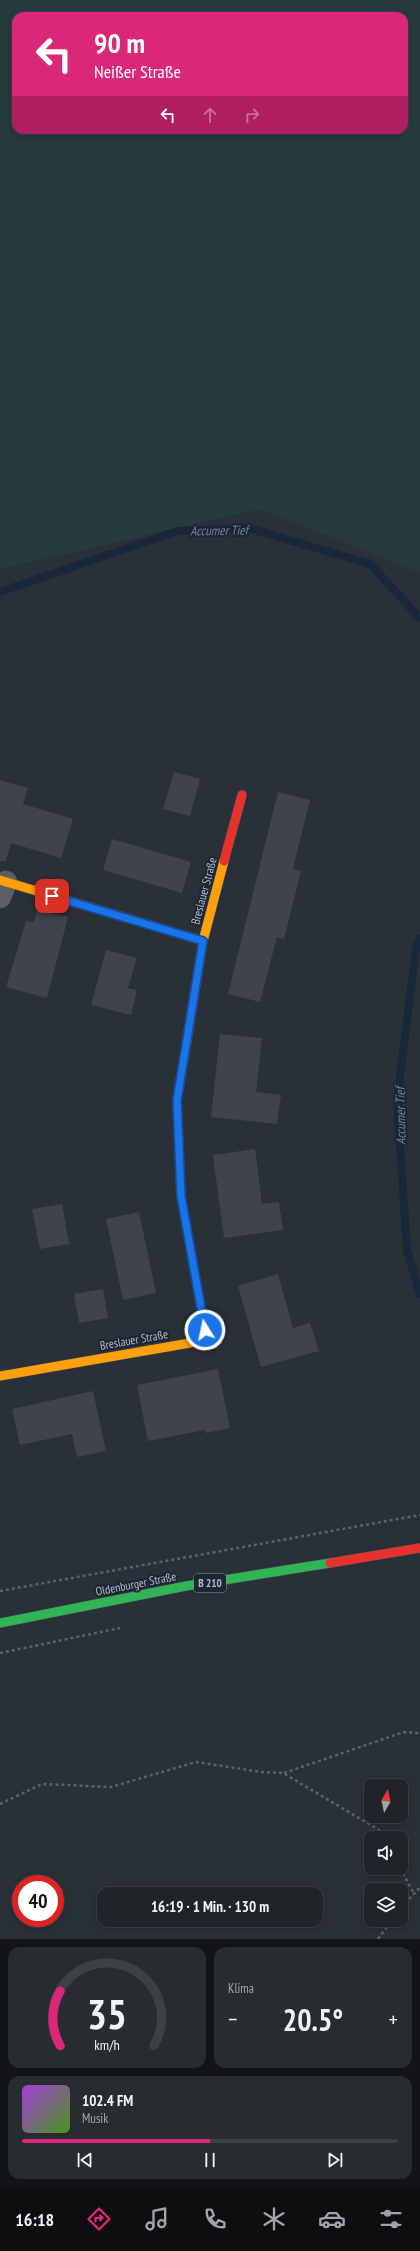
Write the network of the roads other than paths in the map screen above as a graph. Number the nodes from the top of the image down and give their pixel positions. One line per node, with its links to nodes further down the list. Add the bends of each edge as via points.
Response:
1 (242, 795): 3 (street, Breslauer Straße)
2 (2, 886): 3 (street)
3 (203, 941): 4 (street, Breslauer Straße, via 177,1100 181,1196 205,1330 190,1343)
4 (0, 1376)
5 (420, 1548): 6 (street, Oldenburger Straße / B 210, via 186,1586)
6 (0, 1623)

